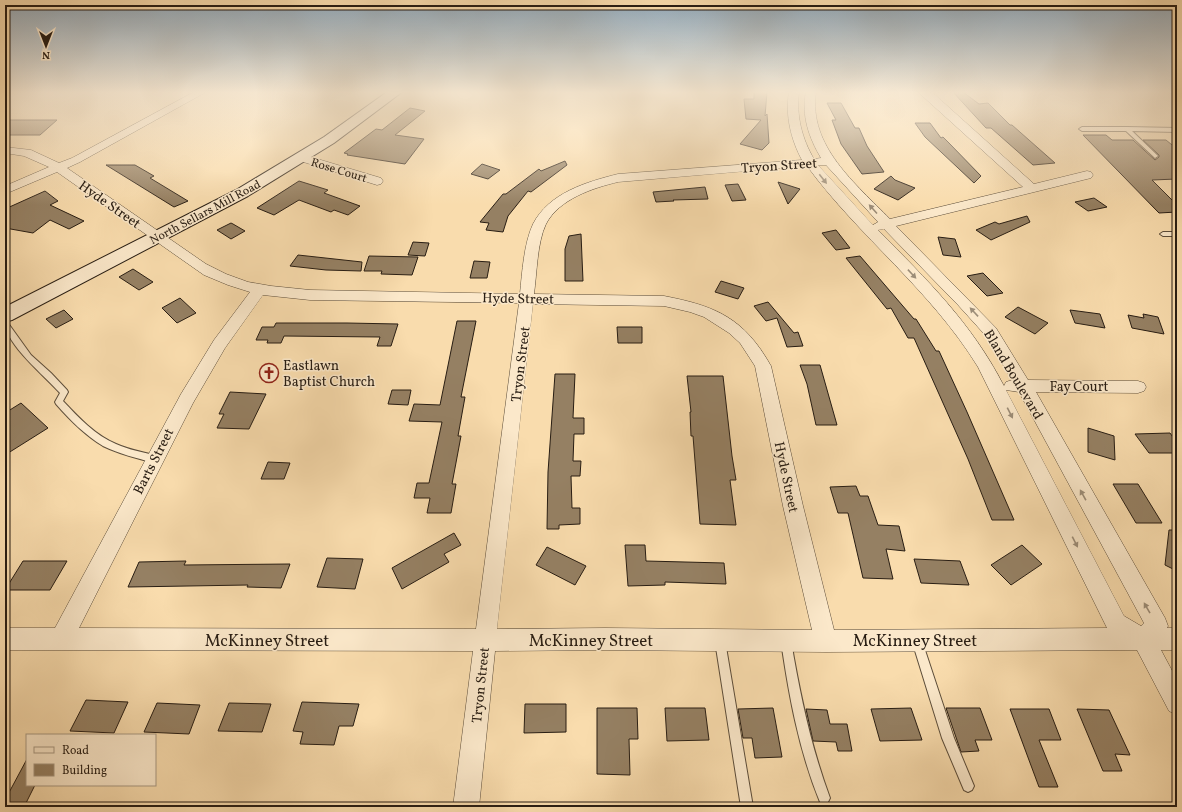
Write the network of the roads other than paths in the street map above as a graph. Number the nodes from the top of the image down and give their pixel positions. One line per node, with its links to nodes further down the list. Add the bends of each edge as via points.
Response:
1 (133, 130): 12 (street)
2 (341, 130): 9 (street, North Sellars Mill Road)
3 (797, 130): 11 (street, Bland Boulevard)
4 (814, 130): 10 (street, Bland Boulevard)
5 (967, 130): 15 (street)
6 (1128, 130): 8 (lane)
7 (5, 150): 12 (street, Hyde Street, via 29,153)
8 (1155, 156)
9 (301, 158): 14 (street, Rose Court); 21 (street, North Sellars Mill Road)
10 (829, 161): 11 (street, Tryon Street); 17 (street, Bland Boulevard, one-way to 10)
11 (810, 162): 18 (street, Bland Boulevard, one-way to 18); 23 (street, Tryon Street, via 618,178 596,183 572,194 553,208 540,223 530,269)
12 (59, 167): 16 (street); 21 (street, Hyde Street)
13 (1087, 175): 15 (street)
14 (378, 181)
15 (1032, 189): 17 (street)
16 (5, 190)
17 (887, 225): 18 (street); 26 (street, Bland Boulevard, one-way to 17, via 991,332)
18 (869, 229): 28 (street, Bland Boulevard, one-way to 28, via 944,307 976,350)
19 (1163, 234): 20 (lane)
20 (1177, 234)
21 (157, 238): 22 (street, Hyde Street, via 208,271 226,280); 24 (street, North Sellars Mill Road)
22 (259, 290): 23 (street, Hyde Street, via 310,295); 29 (street, Barts Street, via 221,341 195,382)
23 (528, 298): 34 (street, Tryon Street); 38 (street, Hyde Street, via 664,301 682,304 722,320 748,341 763,366 793,506)
24 (5, 315)
25 (5, 325): 29 (lane, via 28,357 64,392 59,402 74,418 102,440)
26 (1022, 386): 27 (street, Fay Court); 28 (street, Fay Court); 31 (street, Bland Boulevard, one-way to 26, via 1157,626)
27 (1138, 386)
28 (996, 387): 31 (street, Bland Boulevard, one-way to 31, via 1116,624)
29 (154, 459): 33 (street, Barts Street)
30 (5, 639): 33 (street, McKinney Street)
31 (1143, 639): 32 (street, McKinney Street); 36 (street, McKinney Street); 39 (street)
32 (1177, 639)
33 (61, 640): 34 (street, McKinney Street)
34 (485, 640): 35 (street, McKinney Street); 42 (street, Tryon Street)
35 (720, 640): 37 (street, McKinney Street); 43 (lane)
36 (917, 640): 38 (street, McKinney Street); 40 (lane, via 948,738)
37 (786, 641): 38 (street, McKinney Street); 41 (lane, via 796,701 813,772)
38 (826, 641)
39 (1177, 703)
40 (968, 786)
41 (824, 798)
42 (466, 807)
43 (747, 807)

